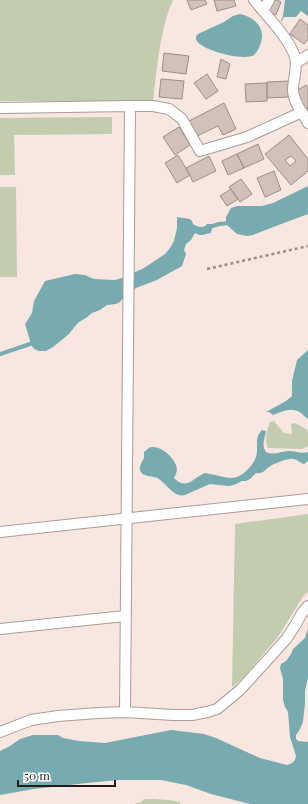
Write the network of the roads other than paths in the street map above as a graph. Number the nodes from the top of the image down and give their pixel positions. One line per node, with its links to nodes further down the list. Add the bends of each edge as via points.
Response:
1 (254, 0): 3 (street)
2 (269, 0): 3 (street)
3 (263, 11): 5 (street, via 289,43)
4 (308, 55): 5 (street)
5 (296, 63): 8 (street, via 293,92)
6 (130, 106): 7 (street); 8 (street, via 169,109 182,119 200,151 247,137); 11 (street)
7 (0, 108)
8 (302, 112): 9 (street)
9 (308, 123)
10 (308, 499): 11 (street)
11 (126, 519): 12 (street); 14 (street)
12 (0, 532)
13 (308, 606): 16 (street, via 287,638 272,655 240,690 217,709 173,716)
14 (126, 616): 15 (street); 16 (street)
15 (0, 629)
16 (125, 712): 17 (street, via 31,720)
17 (0, 732)

